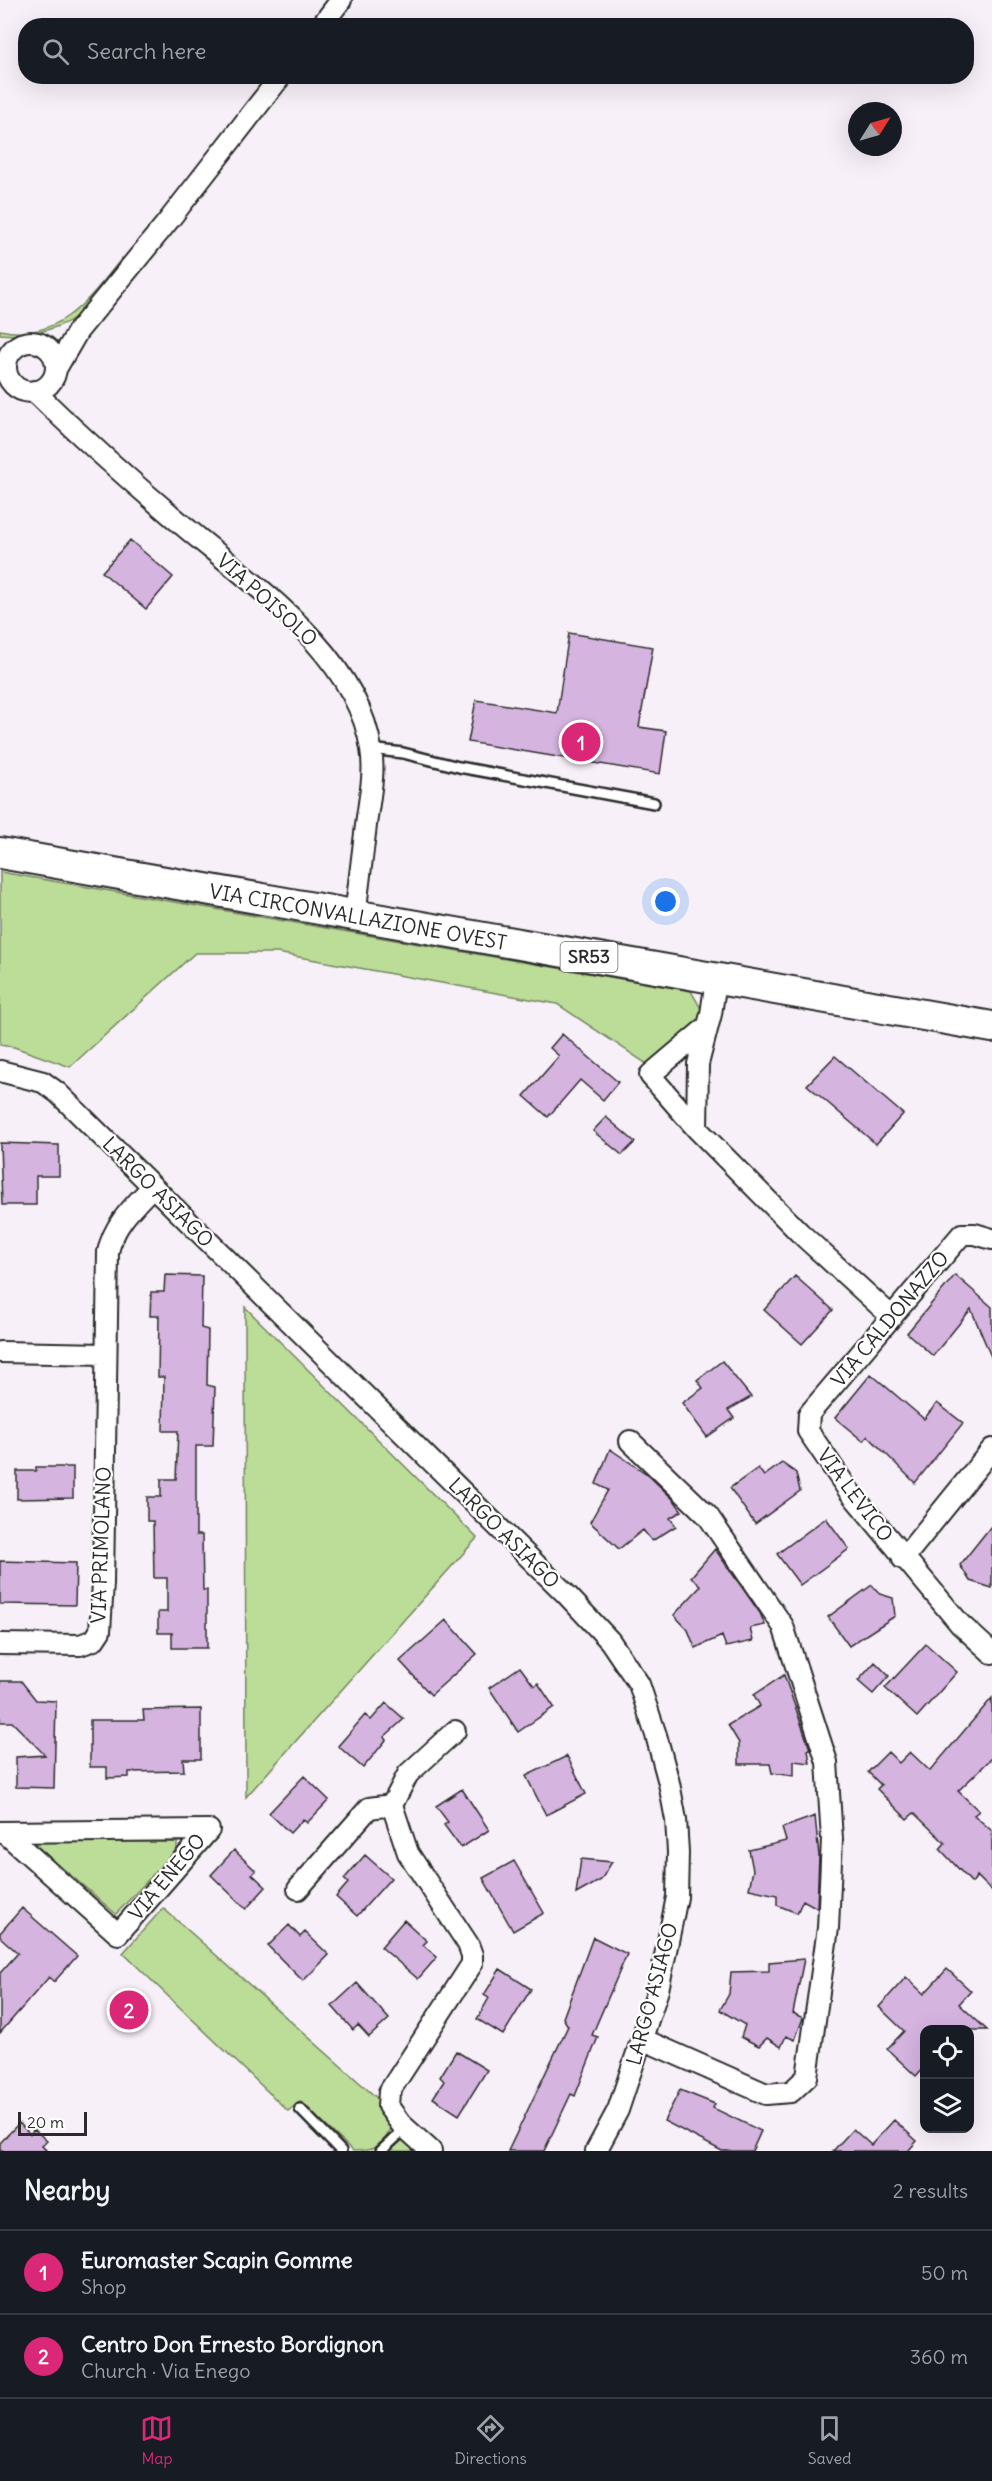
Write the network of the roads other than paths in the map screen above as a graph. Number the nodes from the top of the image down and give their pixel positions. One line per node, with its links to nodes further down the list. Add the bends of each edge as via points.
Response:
1 (341, 0): 2 (street)
2 (327, 18)
3 (275, 84): 4 (street)
4 (78, 331): 5 (street); 8 (street)
5 (39, 343): 6 (street); 8 (street, via 53,355)
6 (8, 345): 7 (street)
7 (4, 372): 9 (street, via 19,388)
8 (55, 373): 9 (street, via 42,389); 10 (street)
9 (34, 391): 10 (street, VIA POISOLO)
10 (55, 412): 11 (street, VIA POISOLO, via 293,619 328,656 354,696)
11 (371, 749): 12 (lane); 14 (street, VIA POISOLO, via 372,776)
12 (654, 803)
13 (0, 853): 14 (main road, VIA CIRCONVALLAZIONE OVEST / SR53)
14 (355, 916): 15 (main road, VIA CIRCONVALLAZIONE OVEST / SR53)
15 (716, 980): 16 (street); 17 (main road, VIA CIRCONVALLAZIONE OVEST / SR53)
16 (708, 1026): 19 (street, via 698,1064); 19 (street, via 650,1075)
17 (992, 1027)
18 (0, 1071): 20 (street, LARGO ASIAGO, via 43,1082 58,1093)
19 (697, 1130): 22 (street)
20 (152, 1187): 24 (street, VIA PRIMOLANO, via 122,1219 111,1239); 35 (street, LARGO ASIAGO, via 567,1595 610,1641 639,1684 669,1783 679,1873 667,1953)
21 (992, 1239): 22 (street, VIA CALDONAZZO, via 962,1234)
22 (892, 1317): 25 (street, VIA CALDONAZZO, via 809,1414)
23 (0, 1352): 24 (street)
24 (106, 1354): 29 (street, VIA PRIMOLANO, via 100,1630 94,1640 80,1645)
25 (808, 1431): 28 (street, VIA LEVICO, via 849,1491)
26 (630, 1441): 35 (street, via 708,1516 783,1626 827,1762 832,1839 828,1928 807,2077 791,2092 766,2094)
27 (992, 1449): 28 (street, VIA LEVICO)
28 (903, 1558): 30 (street, VIA LEVICO, via 960,1624)
29 (0, 1644)
30 (992, 1653)
31 (455, 1731): 32 (street, via 408,1774)
32 (392, 1806): 34 (street, via 369,1808); 37 (street, via 408,1853 472,1955 471,1964 389,2092 388,2106)
33 (2, 1832): 33 (street, VIA ENEGO, via 106,1831 209,1830 117,1934)
34 (298, 1889)
35 (642, 2039): 41 (street, LARGO ASIAGO, via 618,2110)
36 (300, 2109): 38 (lane)
37 (406, 2128): 39 (lane); 40 (street)
38 (341, 2151)
39 (381, 2151)
40 (430, 2151)
41 (596, 2151)

